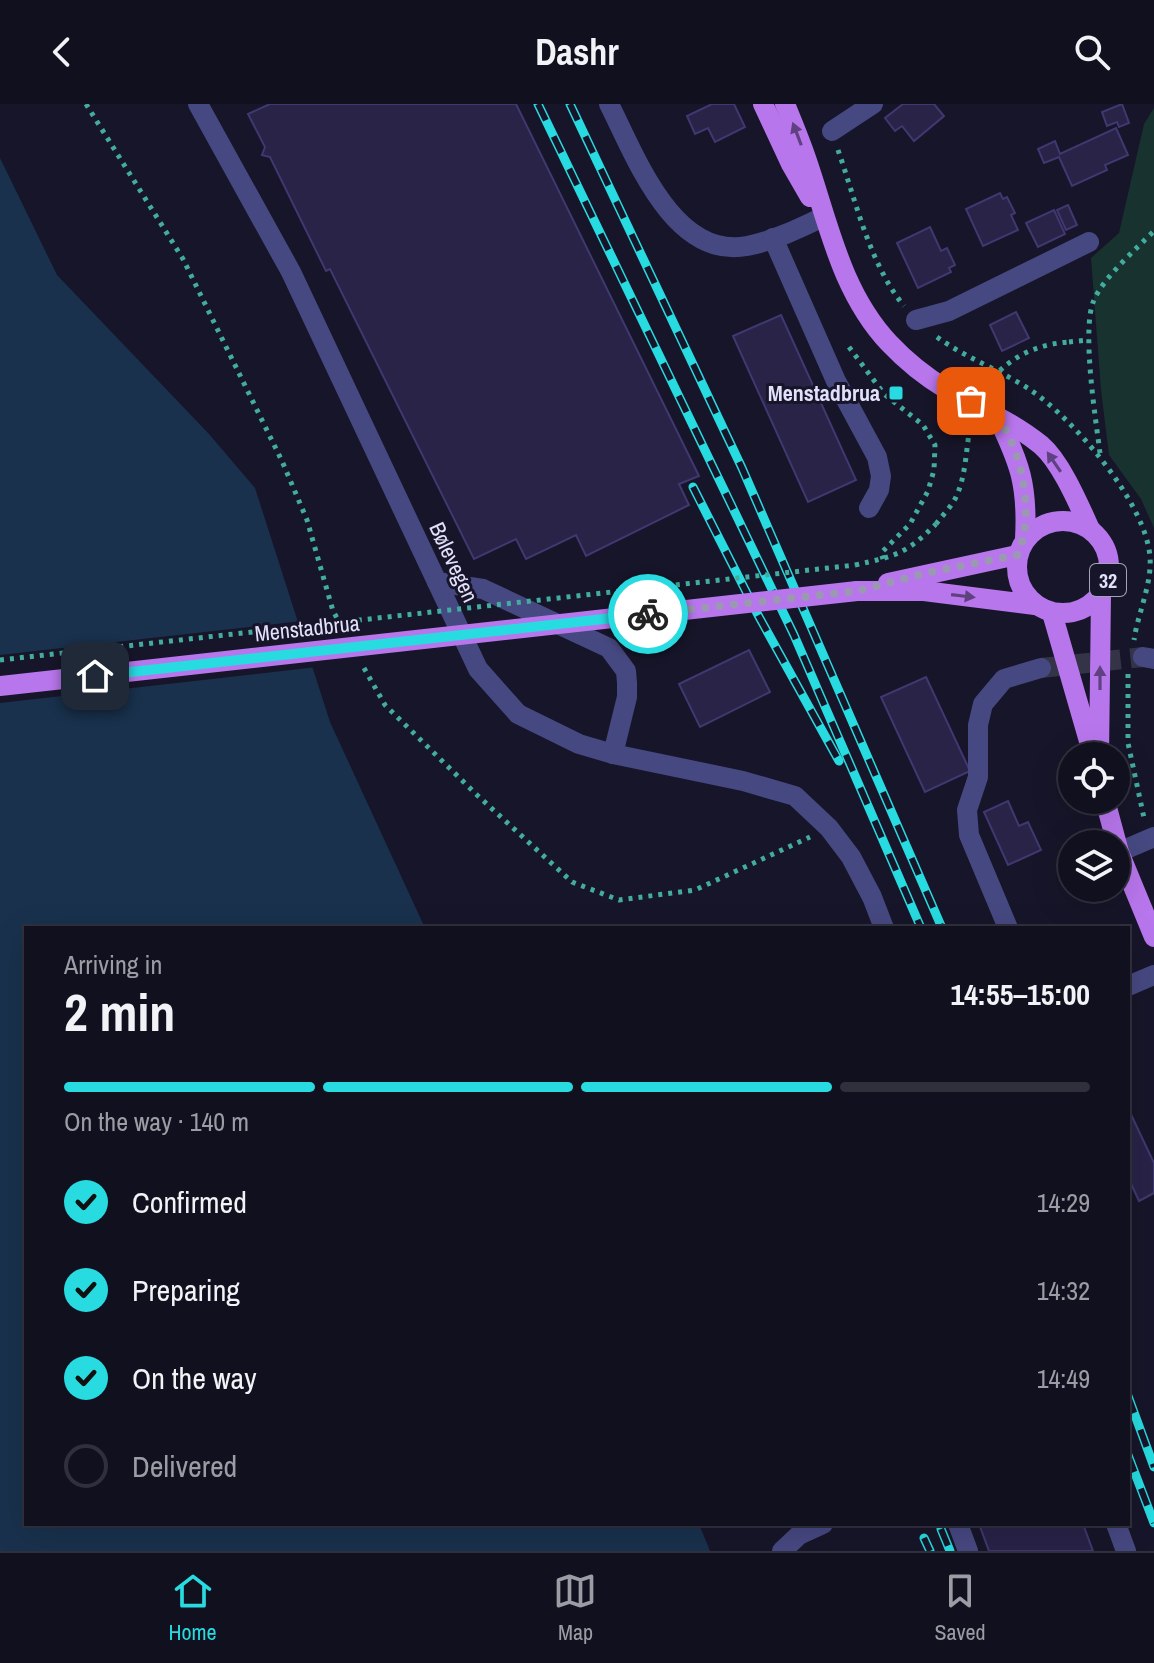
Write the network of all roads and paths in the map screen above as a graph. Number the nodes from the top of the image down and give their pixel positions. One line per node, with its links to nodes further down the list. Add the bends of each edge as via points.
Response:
1 (86, 104): 25 (path, via 183,259 282,461 307,520 333,611)
2 (198, 104): 21 (street, Bølevegen, via 291,272)
3 (609, 104): 10 (street, via 657,197 685,229 729,245)
4 (763, 104): 8 (main road, 32)
5 (785, 104): 8 (main road, 32, one-way to 5)
6 (873, 104): 7 (street)
7 (832, 131): 12 (path, via 868,238 896,295)
8 (823, 217): 10 (street); 15 (main road, 32, via 851,287 888,342 945,388)
9 (1154, 231): 13 (path, via 1093,301)
10 (773, 238): 17 (street, via 836,381 877,457 879,490)
11 (1089, 242): 12 (street, via 949,311)
12 (916, 320): 16 (path, via 940,340 1031,390)
13 (1089, 340): 16 (path); 20 (path, bridge, via 1049,343 1008,361 978,398 955,498 914,546)
14 (846, 342): 20 (path, via 884,394 923,425 935,445 928,491 910,524 881,553)
15 (996, 414): 18 (main road, 32, one-way to 15, via 1043,447); 19 (main road, via 1017,457 1027,502)
16 (1100, 454): 26 (path, via 1138,516 1150,556)
17 (869, 508)
18 (1090, 529): 19 (main road, 32, via 1055,521 1038,527); 23 (main road, 32, via 1109,559 1109,578)
19 (1021, 547): 22 (main road, Menstadbrua / 32); 24 (main road, via 1016,573 1022,591)
20 (883, 559): 27 (path, bridge)
21 (437, 582): 33 (street, Bølevegen, via 478,669 518,714); 33 (street, via 483,589 609,648 626,671 627,683)
22 (857, 591): 24 (main road, Menstadbrua / 32, one-way to 24, via 924,591); 30 (main road, Menstadbrua / 32, bridge)
23 (1101, 595): 24 (main road, 32, via 1072,614); 32 (main road, 32, one-way to 23)
24 (1043, 609): 31 (main road)
25 (348, 638)
26 (1139, 658): 35 (path, via 1128,743)
27 (0, 660)
28 (363, 665): 34 (path, via 385,705 487,804 572,882 619,900 695,890)
29 (1041, 668): 39 (street, via 1004,679 983,704 978,725 978,777 967,810 969,835)
30 (0, 686)
31 (1088, 742)
32 (1099, 742)
33 (613, 754): 34 (street, Bølevegen, via 795,796)
34 (829, 828): 38 (street, Bølevegen, via 851,857)
35 (1152, 838): 36 (street)
36 (1130, 847)
37 (1130, 879): 40 (main road)
38 (883, 926)
39 (1007, 926)
40 (1154, 937)
41 (1154, 975): 42 (street)
42 (1130, 985)
43 (819, 1526): 46 (street)
44 (959, 1526): 47 (street)
45 (1117, 1526): 48 (street)
46 (782, 1551)
47 (968, 1551)
48 (1126, 1551)

